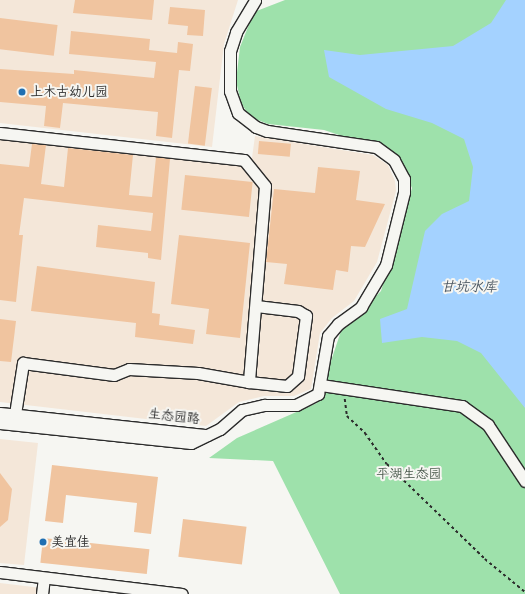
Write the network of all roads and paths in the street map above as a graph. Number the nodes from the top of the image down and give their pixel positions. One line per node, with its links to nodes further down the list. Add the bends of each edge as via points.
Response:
1 (255, 0): 5 (street, via 236,32 230,51 230,91 238,113 256,127 267,130 376,147 394,160 404,179 404,192 386,265 360,307 338,324 328,336)
2 (0, 133): 3 (street, via 244,160 265,186)
3 (256, 306): 4 (street); 4 (street, via 298,311 306,316 307,322 298,376 292,383 287,386)
4 (249, 382): 8 (street, via 198,373 129,369 114,375 22,363)
5 (321, 385): 6 (street); 10 (street, via 314,397 296,405 264,405 242,410)
6 (346, 391): 11 (street, via 462,406 488,425); 14 (path, via 347,416 365,433 387,464 485,559)
7 (0, 412): 8 (street, 生态园路)
8 (16, 414): 10 (street, 生态园路)
9 (0, 423): 10 (street, 生态园路, via 191,443)
10 (208, 435)
11 (525, 482)
12 (0, 572): 13 (street)
13 (44, 578): 15 (street); 16 (street)
14 (525, 592)
15 (42, 594)
16 (182, 594)

